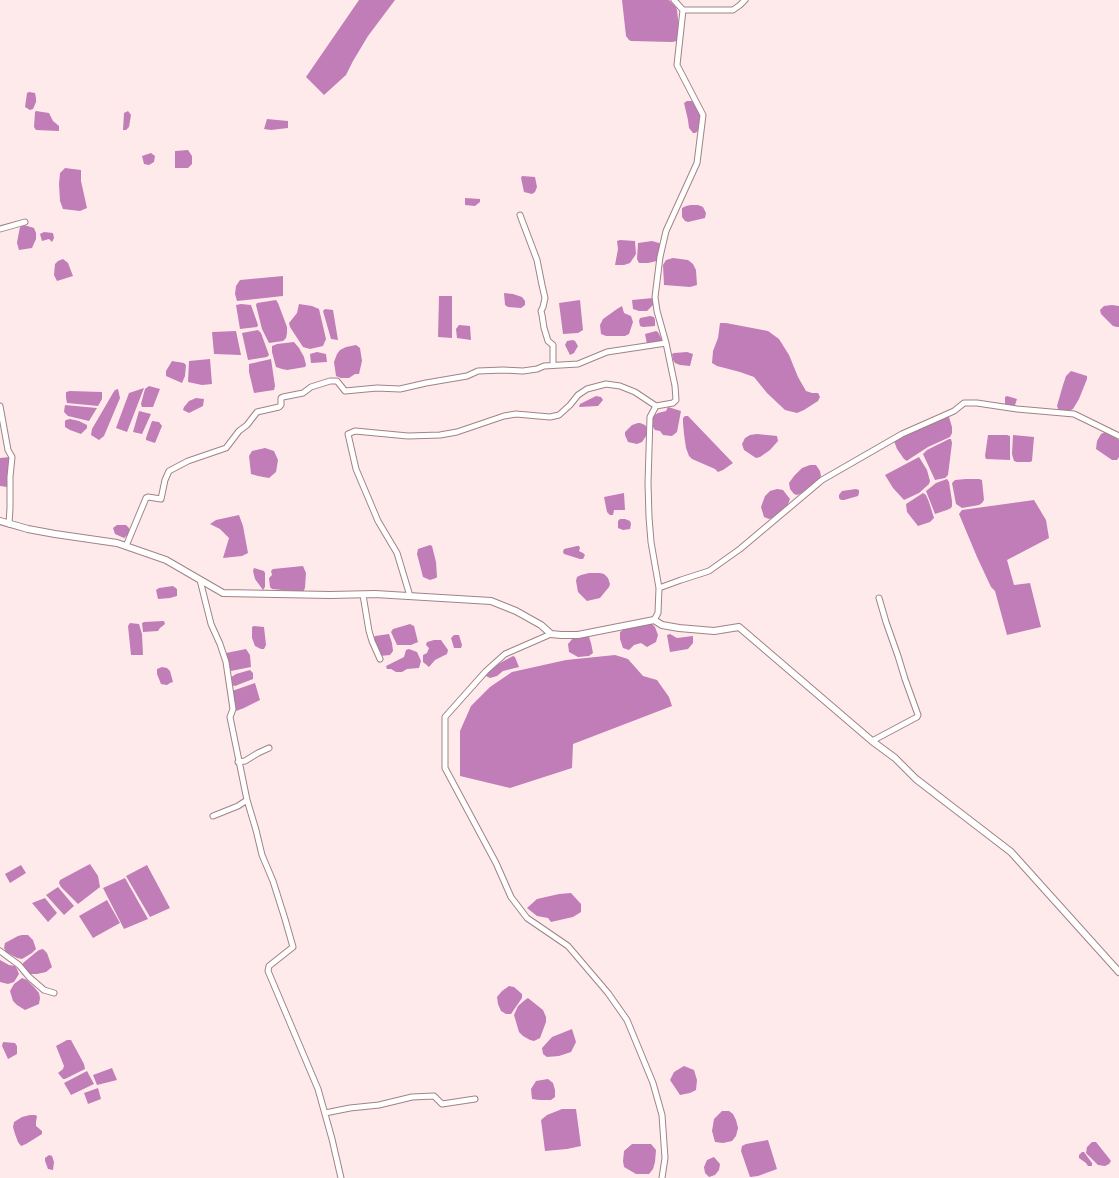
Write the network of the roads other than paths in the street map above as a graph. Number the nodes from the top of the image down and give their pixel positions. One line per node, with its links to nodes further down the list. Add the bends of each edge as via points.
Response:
1 (674, 0): 3 (street)
2 (746, 0): 3 (street, via 733,10)
3 (683, 10): 7 (street, via 678,65 703,115 697,163 666,231 660,257 657,311)
4 (520, 215): 8 (street, via 545,298 541,311 548,341 553,345)
5 (25, 222): 6 (street)
6 (0, 229)
7 (666, 343): 8 (street, via 608,352 578,364); 10 (street, via 676,400)
8 (553, 365): 14 (street, via 523,371 478,371 400,389 345,391 337,381 330,381 303,393 283,397 279,407 257,412 226,448 169,471 161,499 146,498)
9 (0, 406): 13 (street, via 12,457)
10 (656, 406): 16 (street, via 650,417 648,483 651,542); 18 (street, via 635,392 606,384 587,389 559,415 550,417 516,414 440,435 355,431 348,434 356,469 378,521 397,553)
11 (1119, 436): 16 (street, via 1074,414 964,403 822,480 709,571)
12 (0, 521): 13 (street)
13 (9, 524): 14 (street)
14 (126, 546): 15 (street, via 166,560)
15 (200, 580): 17 (street, via 224,593); 25 (street, via 211,624 226,662 233,709 230,717)
16 (659, 588): 20 (street, via 658,613)
17 (363, 595): 18 (street); 22 (street, via 369,631)
18 (410, 596): 21 (street, via 491,601 525,616)
19 (879, 598): 23 (street, via 918,714)
20 (654, 620): 21 (street, via 578,635); 23 (street, via 679,628 714,631 739,628)
21 (551, 634): 34 (street, via 505,654 445,717 444,768 511,897 528,918 568,946 628,1020 662,1115 666,1158)
22 (380, 659)
23 (872, 740): 29 (street, via 916,779 1011,852)
24 (269, 748): 25 (street)
25 (238, 762): 26 (street)
26 (247, 800): 27 (street); 32 (street, via 293,947 269,966 268,971)
27 (213, 816)
28 (0, 951): 30 (street, via 44,990)
29 (1119, 972)
30 (54, 993)
31 (475, 1099): 32 (street, via 442,1104 434,1096 412,1097)
32 (325, 1113): 33 (street)
33 (341, 1178)
34 (662, 1178)

